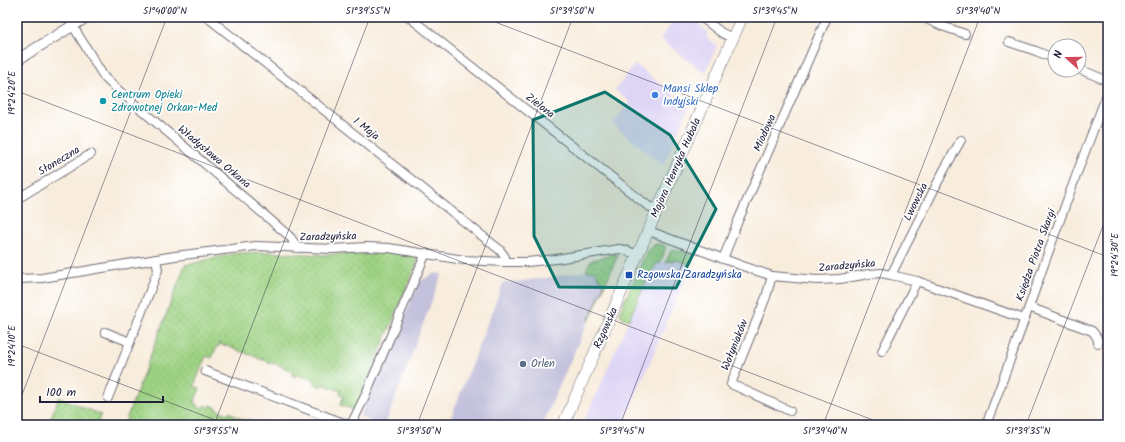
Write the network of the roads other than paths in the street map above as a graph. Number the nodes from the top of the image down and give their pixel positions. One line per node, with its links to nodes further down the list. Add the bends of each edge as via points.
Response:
1 (87, 17): 8 (street)
2 (207, 17): 27 (street, 1 Maja, via 500,250 505,256)
3 (410, 17): 20 (street, Zielona, via 648,206)
4 (701, 17): 10 (street)
5 (742, 17): 10 (main road, Majora Henryka Hubala)
6 (827, 17): 26 (street, Miodowa)
7 (922, 17): 9 (street)
8 (73, 26): 13 (street); 22 (street, Władysława Orkana, via 110,83 288,235)
9 (965, 34)
10 (733, 38): 20 (main road, Majora Henryka Hubala)
11 (1009, 42): 12 (street)
12 (1047, 56)
13 (17, 60)
14 (1087, 72): 15 (street)
15 (1108, 81)
16 (1108, 92): 32 (street, Księdza Piotra Skargi)
17 (961, 140): 28 (street, Lwowska)
18 (91, 154): 19 (street, Słoneczna)
19 (17, 199)
20 (658, 210): 21 (main road, Majora Henryka Hubala)
21 (649, 230): 24 (main road, Rzgowska); 26 (street, Zaradzyńska)
22 (298, 248): 23 (street, Zaradzyńska, via 334,249 367,246); 25 (street, Zaradzyńska, via 256,246)
23 (426, 253): 27 (street, Zaradzyńska, via 464,260); 41 (street)
24 (638, 255): 27 (street, Zaradzyńska, via 619,249 556,259); 42 (main road, Rzgowska)
25 (156, 259): 30 (street, Zaradzyńska); 35 (street, via 158,270)
26 (723, 259): 29 (street, Zaradzyńska)
27 (505, 262)
28 (891, 275): 29 (street, Zaradzyńska, via 881,273 817,280); 31 (street, Zaradzyńska)
29 (772, 276): 40 (street, Wołyniaków, via 731,384)
30 (17, 280)
31 (917, 281): 33 (street, Zaradzyńska); 37 (street)
32 (1029, 307): 33 (street, Księdza Piotra Skargi); 36 (street, via 1092,331)
33 (1024, 319): 43 (street, Księdza Piotra Skargi)
34 (105, 332): 35 (street)
35 (130, 342): 39 (street)
36 (1098, 343)
37 (882, 351)
38 (205, 371): 41 (street)
39 (108, 398)
40 (790, 411)
41 (350, 425)
42 (563, 425)
43 (986, 425)

